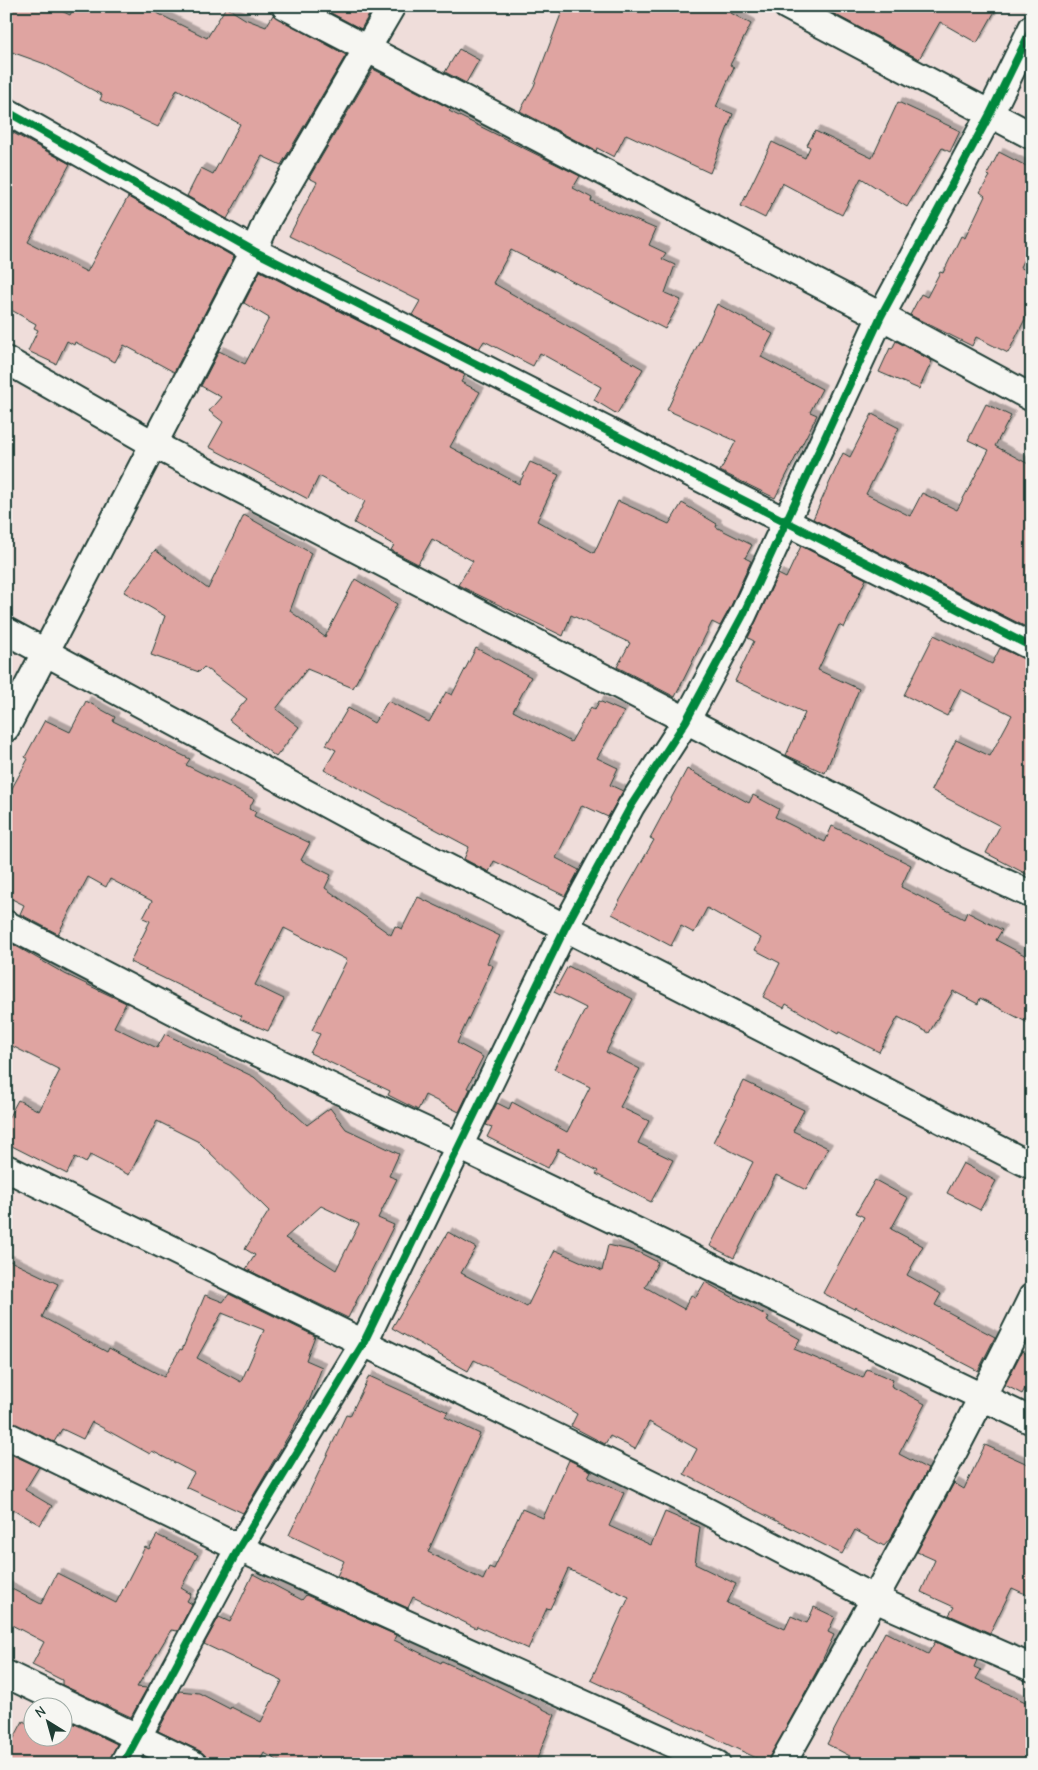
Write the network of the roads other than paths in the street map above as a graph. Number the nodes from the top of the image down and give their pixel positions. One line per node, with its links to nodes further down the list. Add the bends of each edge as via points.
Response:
1 (285, 6): 5 (street)
2 (392, 6): 5 (street)
3 (787, 6): 7 (street)
4 (1032, 28): 7 (street)
5 (366, 50): 9 (street, via 268,218); 10 (street)
6 (6, 111): 9 (street)
7 (990, 114): 8 (street); 10 (street)
8 (1032, 136)
9 (254, 251): 13 (street); 14 (street)
10 (881, 316): 12 (street); 14 (street)
11 (6, 360): 13 (street)
12 (1032, 398)
13 (155, 445): 17 (street); 18 (street)
14 (784, 523): 16 (street); 18 (street, via 743,615)
15 (6, 631): 17 (street)
16 (1032, 648)
17 (45, 652): 19 (street); 22 (street, via 378,832)
18 (686, 721): 20 (street, via 946,855); 22 (street, via 631,806)
19 (6, 728)
20 (1032, 895)
21 (6, 924): 23 (street, via 226,1038)
22 (565, 928): 23 (street); 24 (street)
23 (459, 1146): 27 (street); 28 (street)
24 (1032, 1166)
25 (6, 1168): 27 (street)
26 (1032, 1297): 28 (street)
27 (363, 1344): 31 (street); 32 (street, via 693,1504)
28 (983, 1399): 29 (street); 32 (street)
29 (1032, 1421)
30 (6, 1435): 31 (street)
31 (238, 1548): 35 (street); 38 (street)
32 (875, 1599): 33 (street); 39 (street)
33 (1032, 1668)
34 (6, 1674): 35 (street)
35 (137, 1737): 36 (street); 37 (street)
36 (123, 1764)
37 (193, 1764)
38 (717, 1764)
39 (782, 1764)

